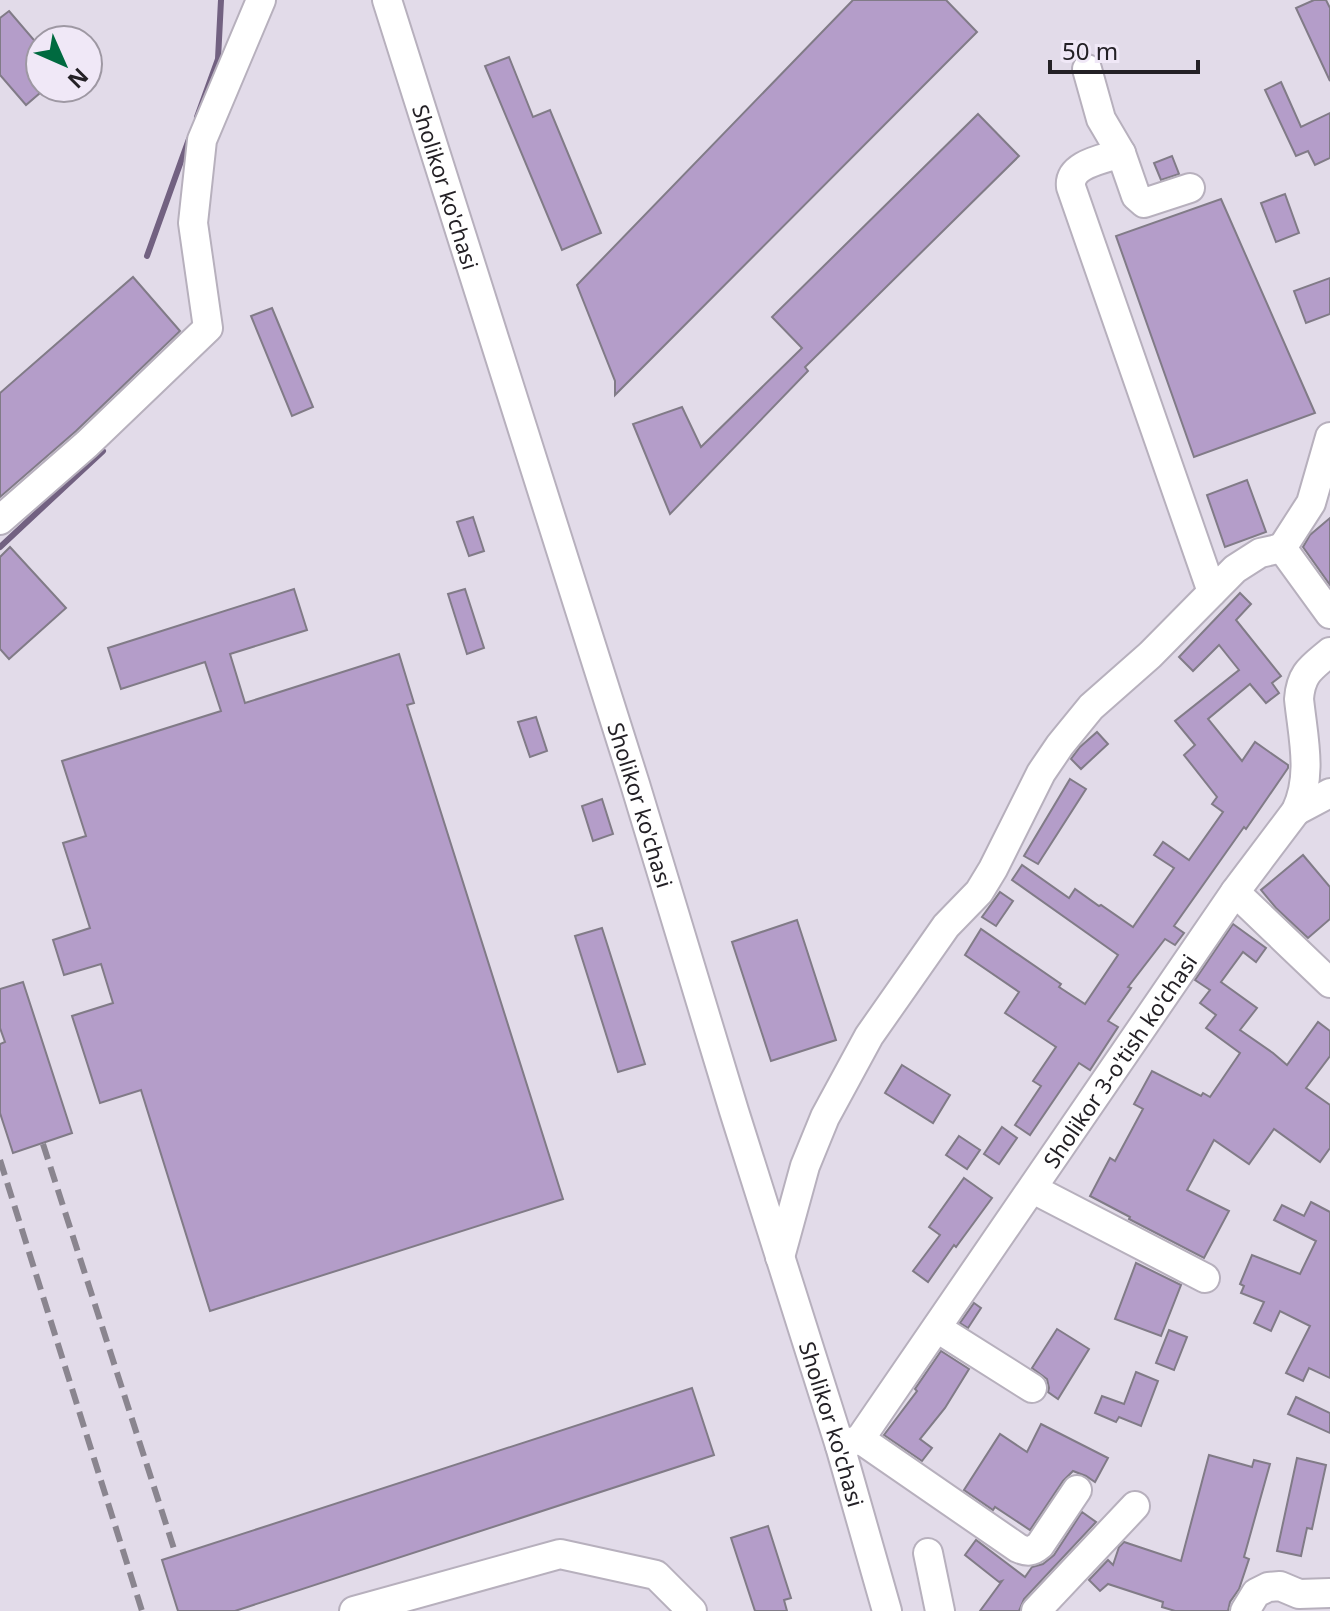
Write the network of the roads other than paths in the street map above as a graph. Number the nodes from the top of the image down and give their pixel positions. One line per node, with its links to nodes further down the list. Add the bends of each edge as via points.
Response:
1 (261, 0): 7 (street, via 202,140 193,223 208,328)
2 (387, 0): 17 (street, Sholikor ko'chasi)
3 (1087, 69): 4 (street, via 1101,119)
4 (1121, 153): 5 (street, via 1136,196 1144,203); 9 (street, via 1075,171 1071,187)
5 (1190, 188)
6 (1330, 437): 8 (street, via 1311,503)
7 (0, 520)
8 (1282, 548): 9 (street, via 1247,561); 10 (street)
9 (1212, 592): 17 (street, via 1091,707 1060,745 979,892 946,926 869,1036 805,1166)
10 (1330, 614)
11 (1330, 652): 13 (street, Sholikor 3-o'tish ko'chasi, via 1311,667 1300,688 1306,773)
12 (1330, 793): 13 (street)
13 (1296, 811): 14 (street, Sholikor 3-o'tish ko'chasi)
14 (1235, 892): 15 (street); 16 (street, Sholikor 3-o'tish ko'chasi)
15 (1327, 975)
16 (1033, 1189): 18 (street); 19 (street, Sholikor 3-o'tish ko'chasi)
17 (780, 1257): 21 (street, Sholikor ko'chasi)
18 (1205, 1278)
19 (937, 1328): 20 (street); 21 (street, Sholikor 3-o'tish ko'chasi)
20 (1032, 1388)
21 (850, 1443): 22 (street, via 1026,1551 1040,1545); 28 (street, Sholikor ko'chasi)
22 (1077, 1490)
23 (1135, 1506): 30 (street)
24 (928, 1553): 29 (street)
25 (1330, 1593): 31 (street, via 1268,1587 1256,1593)
26 (354, 1611): 27 (street, via 560,1554 656,1575)
27 (692, 1611)
28 (887, 1611)
29 (940, 1611)
30 (1036, 1611)
31 (1245, 1611)

